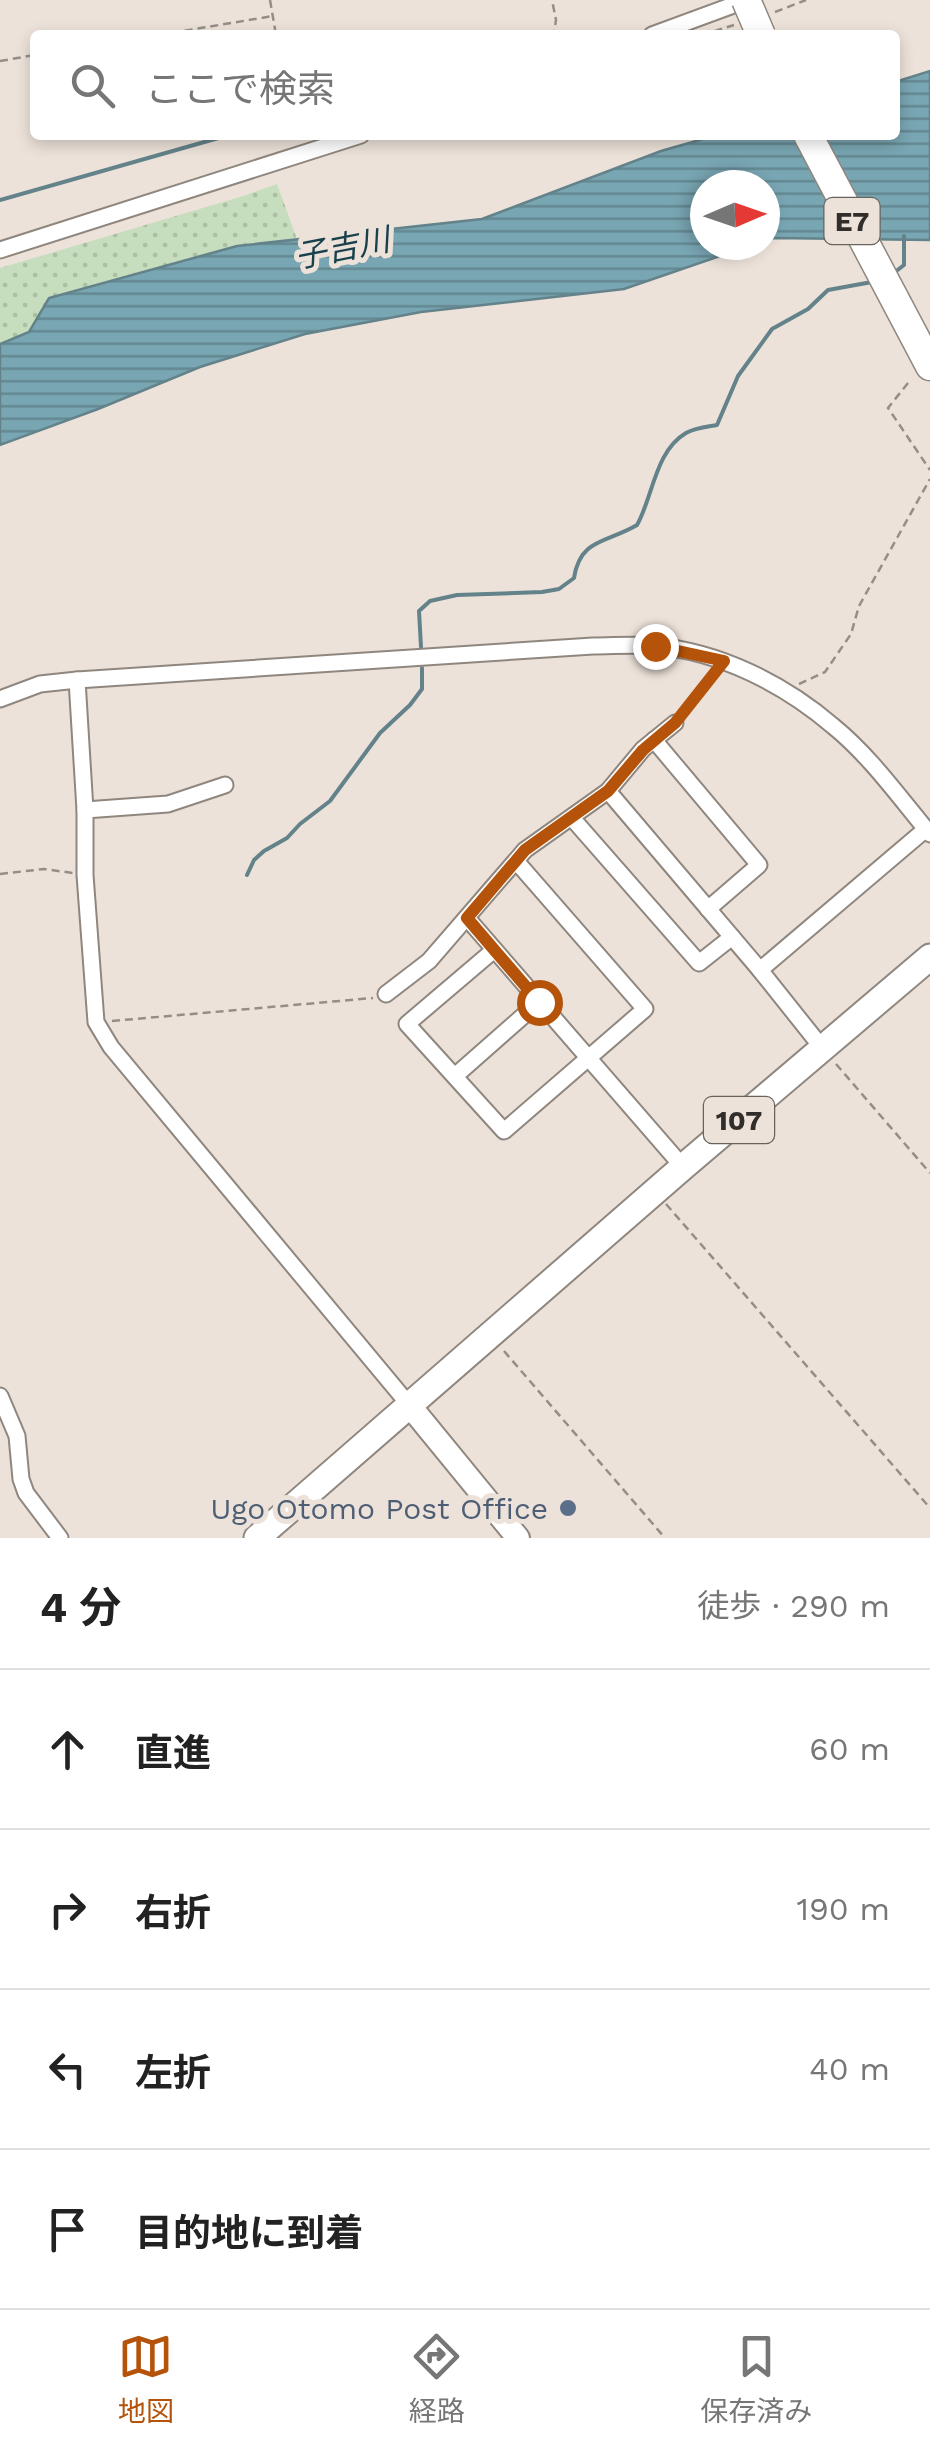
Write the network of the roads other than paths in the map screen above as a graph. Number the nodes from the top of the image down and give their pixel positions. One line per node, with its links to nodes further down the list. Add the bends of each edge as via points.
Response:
1 (747, 0): 2 (street); 3 (highway, bridge)
2 (666, 30)
3 (759, 30)
4 (345, 140): 6 (street)
5 (811, 140): 7 (highway, E7)
6 (0, 250)
7 (898, 306): 8 (highway, E7); 9 (highway, E7)
8 (930, 358)
9 (919, 374)
10 (77, 680): 11 (street); 16 (street); 18 (street, via 655,646 724,661 784,691 833,725)
11 (0, 699)
12 (675, 723): 13 (street)
13 (654, 740): 15 (street); 20 (street, via 759,865)
14 (225, 786): 16 (street, via 168,804)
15 (608, 791): 17 (street); 20 (street)
16 (85, 810): 33 (street, via 96,1022)
17 (572, 818): 19 (street); 22 (street, via 699,963)
18 (928, 831): 25 (street)
19 (516, 861): 21 (street); 29 (street, via 645,1009)
20 (708, 909): 22 (street)
21 (467, 918): 23 (street); 26 (street, via 429,961)
22 (732, 937): 25 (street)
23 (494, 950): 27 (street); 30 (street, via 408,1024)
24 (930, 957): 28 (highway, 107)
25 (760, 970): 28 (street)
26 (386, 994)
27 (539, 1002): 29 (street); 30 (street)
28 (823, 1048): 31 (highway, 107)
29 (587, 1058): 30 (street, via 504,1131); 31 (street)
30 (455, 1076)
31 (683, 1168): 33 (highway, 107)
32 (0, 1396): 34 (street, via 16,1436 20,1479)
33 (410, 1406): 35 (highway, 107); 36 (main road)
34 (60, 1538)
35 (257, 1538)
36 (518, 1538)

